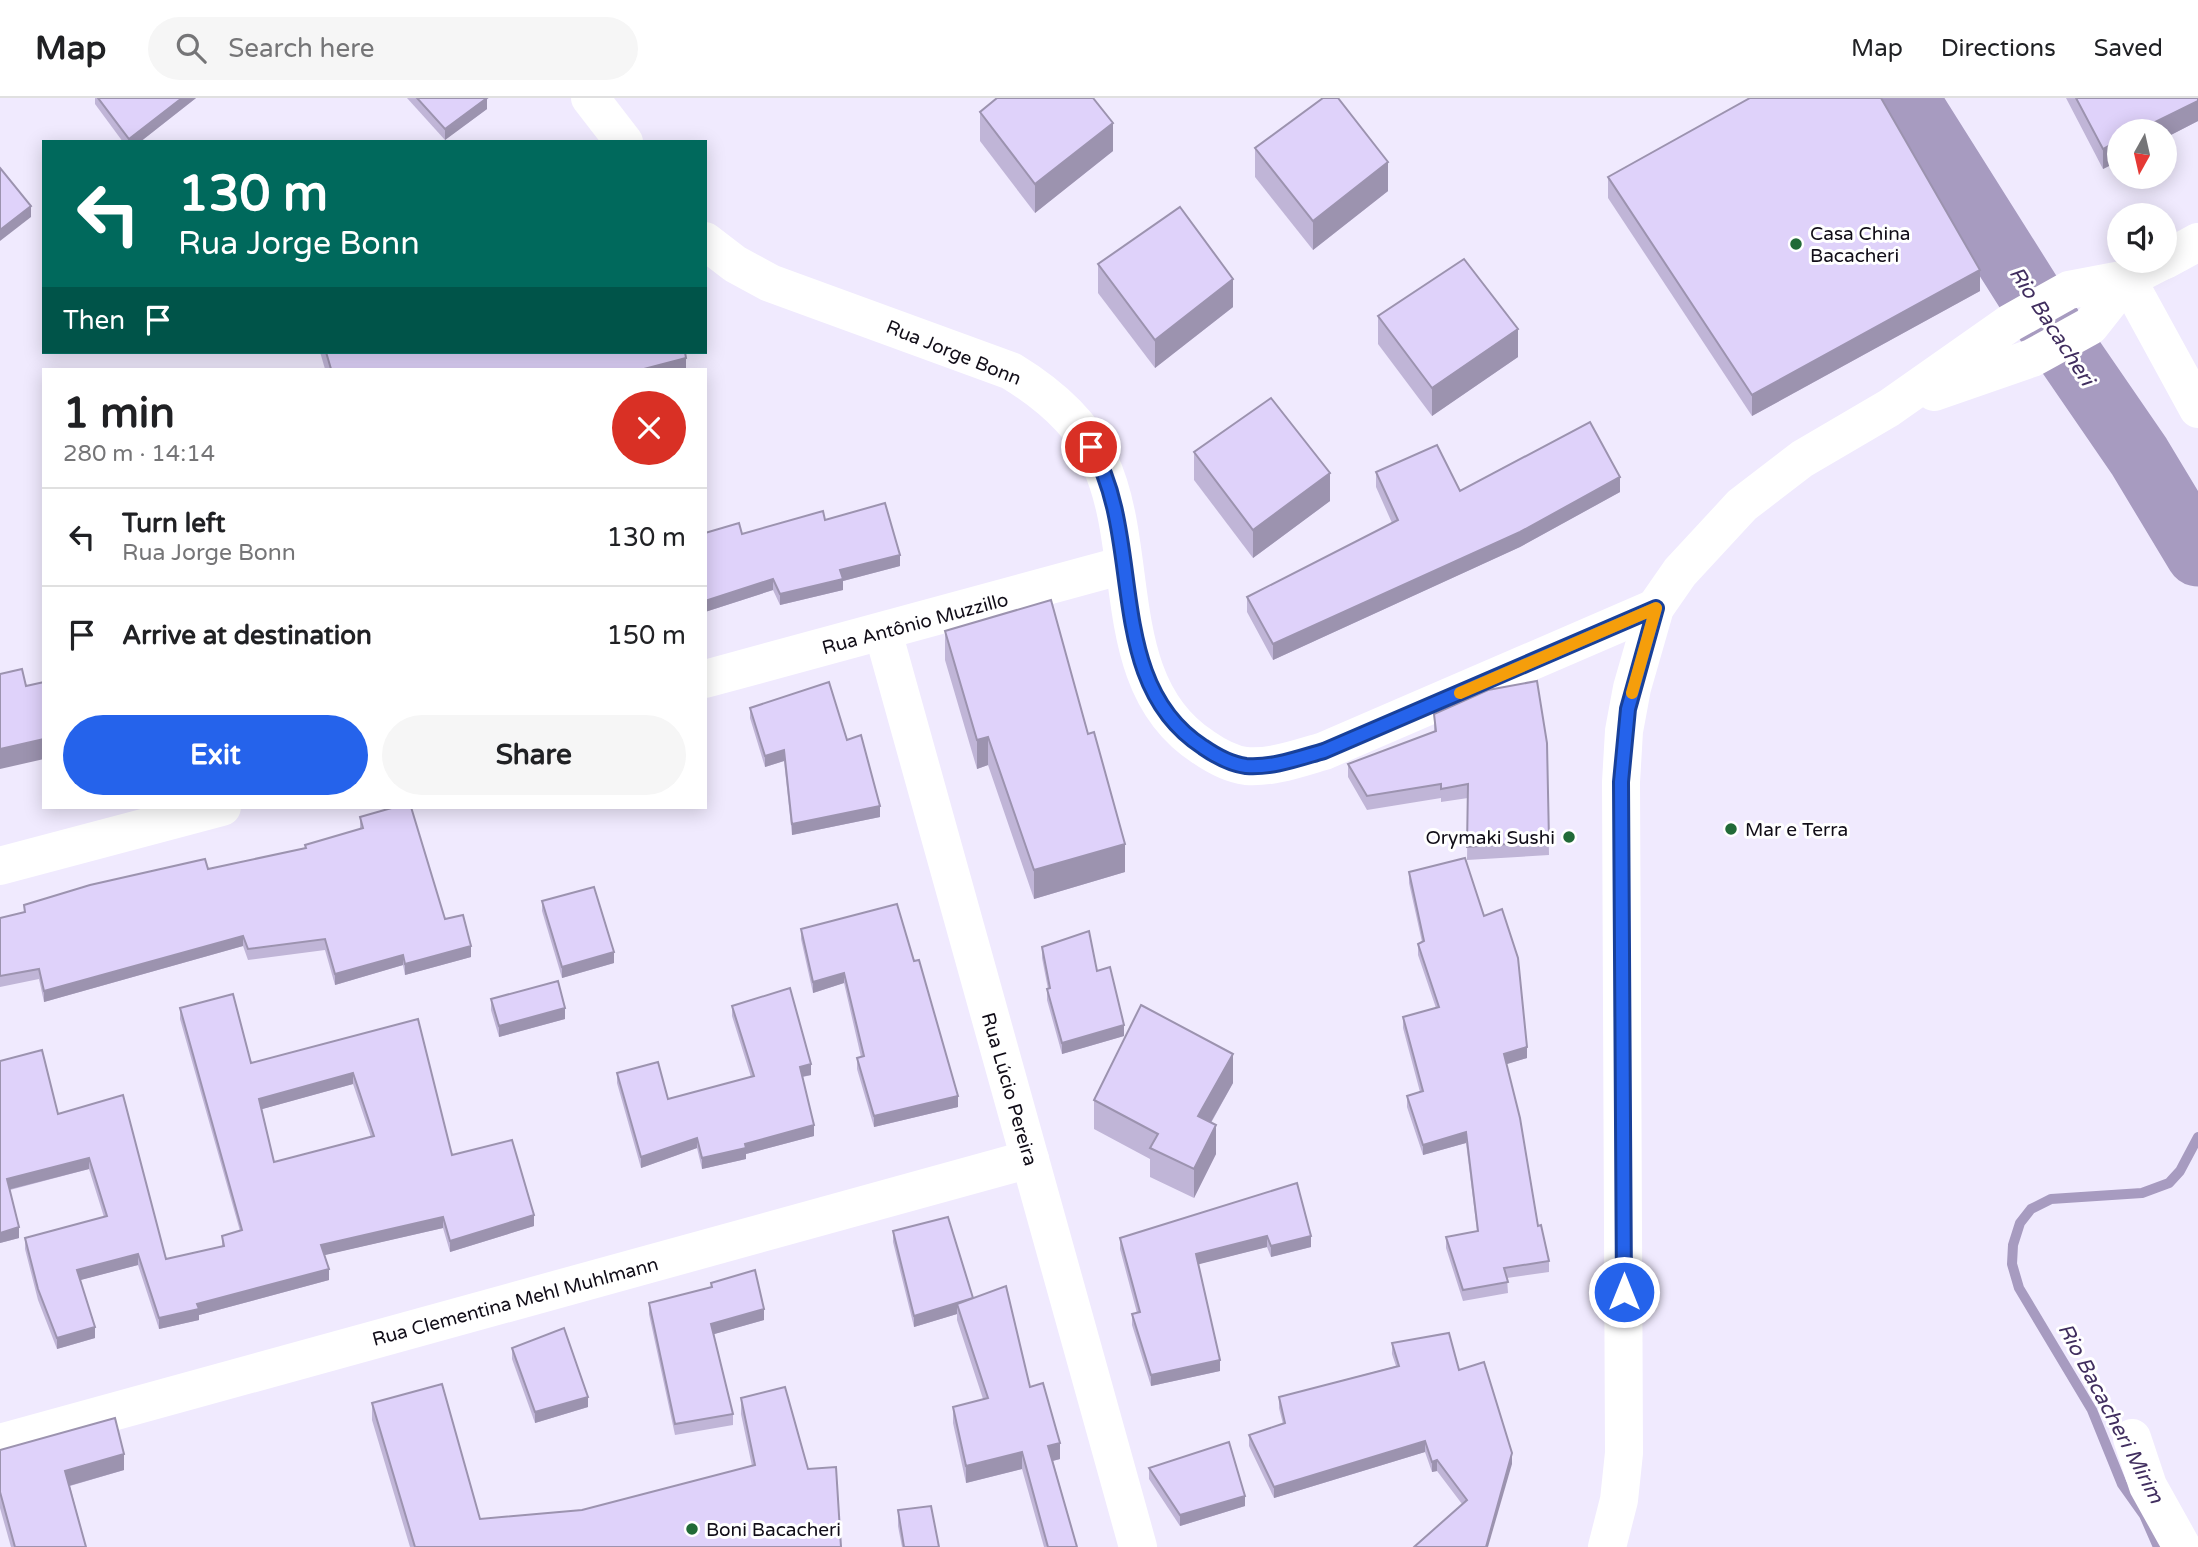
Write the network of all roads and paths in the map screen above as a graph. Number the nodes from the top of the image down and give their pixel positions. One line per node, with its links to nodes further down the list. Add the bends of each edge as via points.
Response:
1 (590, 98): 2 (street)
2 (622, 140)
3 (2198, 242): 5 (street)
4 (707, 243): 10 (street, Rua Jorge Bonn, via 769,283 1011,371 1037,387 1084,433 1099,460 1116,509)
5 (2177, 253)
6 (2139, 273): 7 (street)
7 (2127, 279): 8 (street, via 2069,290 2010,323); 8 (street, via 2090,326 2032,358); 9 (street)
8 (1889, 408): 11 (street, via 1768,483 1706,542)
9 (2198, 409)
10 (1124, 565): 11 (street, Rua Jorge Bonn, via 1139,653 1158,698 1191,740 1220,758 1246,766 1280,764 1324,751); 12 (street, Rua Antônio Muzzillo)
11 (1656, 608): 20 (street, via 1628,709 1621,782 1624,1453)
12 (883, 632): 13 (street, Rua Antônio Muzzillo); 16 (street, Rua Lúcio Pereira)
13 (707, 678)
14 (214, 809): 15 (street)
15 (0, 866)
16 (1030, 1159): 18 (street, Rua Clementina Mehl Muhlmann); 19 (street, Rua Lúcio Pereira)
17 (2132, 1438): 21 (street, via 2148,1486)
18 (0, 1443)
19 (1138, 1547)
20 (1607, 1547)
21 (2182, 1547)

